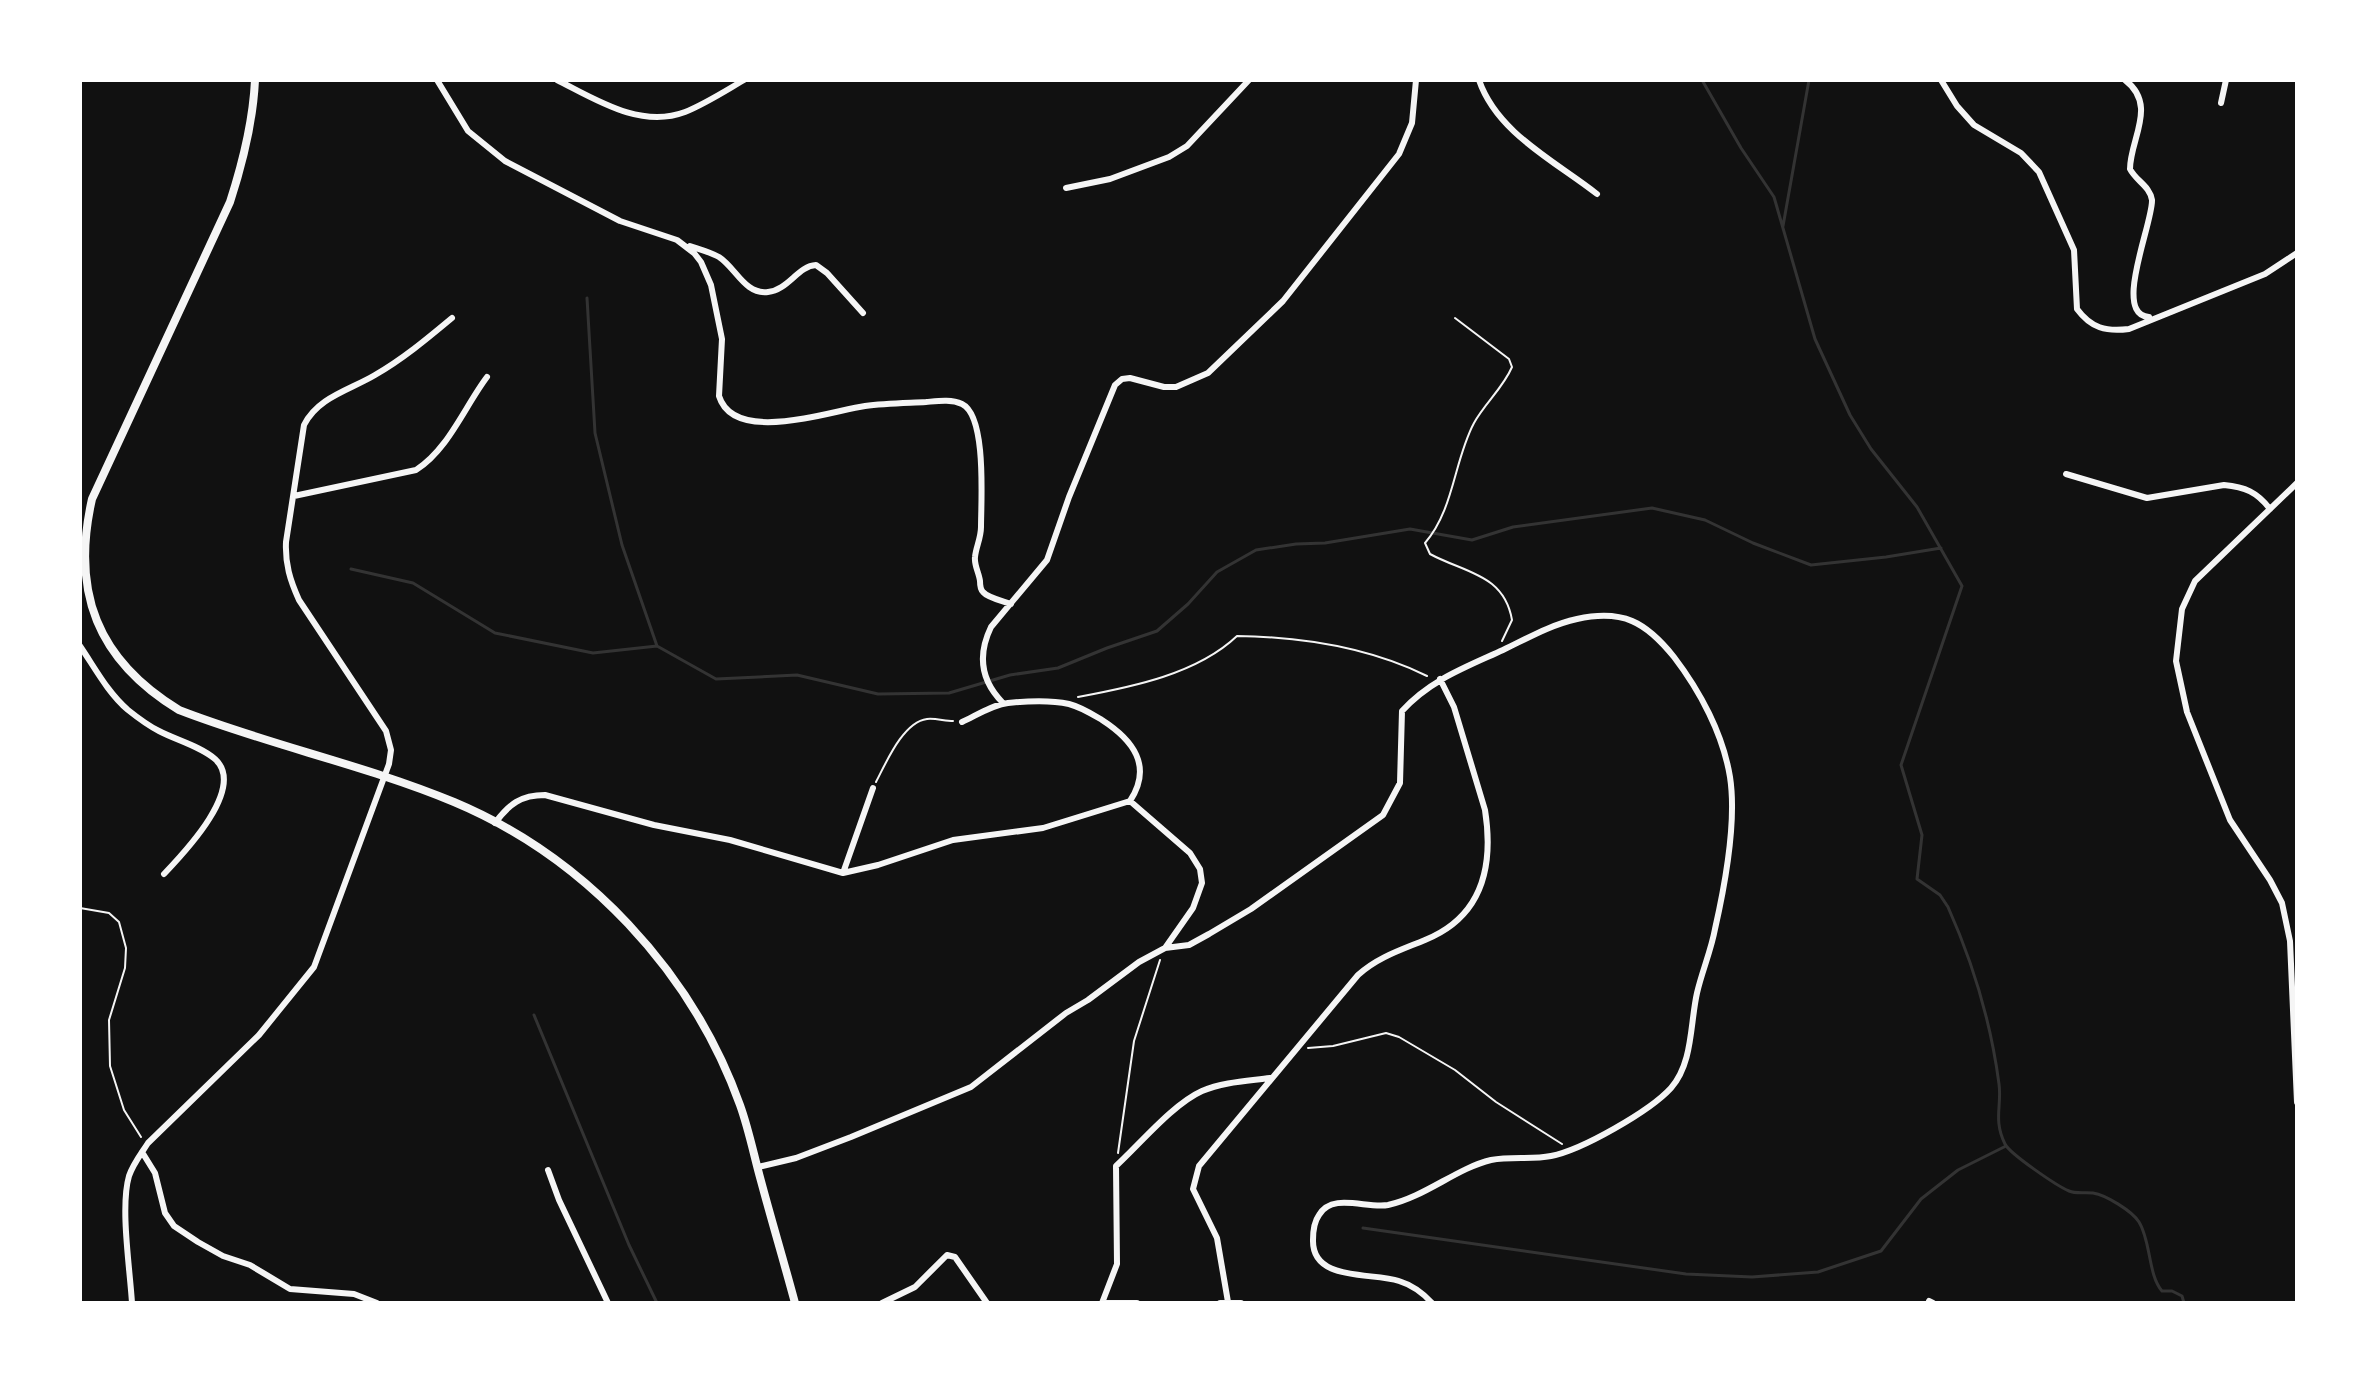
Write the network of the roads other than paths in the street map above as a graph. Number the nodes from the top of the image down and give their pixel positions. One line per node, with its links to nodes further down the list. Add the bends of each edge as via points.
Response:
1 (255, 80): 24 (street, via 244,161 230,202 92,499)
2 (437, 80): 14 (street, via 468,131 505,161 620,221)
3 (557, 80): 4 (street, via 617,110 649,117 683,113)
4 (744, 80)
5 (1249, 80): 12 (street, via 1187,146 1169,157 1110,179)
6 (1416, 80): 25 (street, via 1412,123 1399,154 1272,312 1208,373 1189,382 1164,387 1130,378 1115,385 1047,560)
7 (1479, 80): 13 (street, via 1511,131)
8 (1941, 80): 17 (street, via 1974,125 2021,153 2039,172 2074,250 2075,303 2081,315 2094,326 2115,331)
9 (2125, 80): 17 (street, via 2138,94 2140,110 2130,169 2149,190 2152,203 2133,300 2137,311)
10 (2226, 80): 11 (street)
11 (2221, 103)
12 (1066, 188)
13 (1597, 194)
14 (686, 245): 16 (street, via 722,259 759,292 776,291 816,265); 25 (street, via 711,285 722,339 719,396 735,416 770,422 809,419 899,402 950,401 967,407 979,437 981,528 975,558 981,589)
15 (2297, 253): 17 (street, via 2265,274)
16 (863, 313)
17 (2153, 317)
18 (452, 318): 22 (street, via 308,417 300,438)
19 (487, 377): 22 (street, via 424,466)
20 (2066, 474): 23 (street, via 2147,498 2235,486 2255,492)
21 (2297, 483): 23 (street)
22 (294, 496): 30 (street, via 285,560 290,580 386,731 391,750)
23 (2270, 509): 38 (street, via 2186,595 2176,661 2187,712 2230,820 2282,903)
24 (82, 546): 30 (street, via 99,628 133,676 156,696 208,721)
25 (1011, 604): 28 (street, via 991,627 983,658 986,682)
26 (80, 646): 35 (street, via 126,709 219,765 222,788 217,806)
27 (1440, 679): 36 (street, via 1402,711 1400,783 1383,815 1251,909 1189,945); 39 (street, via 1454,707 1485,810 1488,828 1480,889 1470,909 1444,931 1367,966); 54 (street, via 1572,620 1601,615 1636,621 1657,636 1691,680 1712,721 1730,777 1731,818 1715,931 1682,1074 1654,1105 1562,1153 1491,1160 1383,1206 1338,1204 1321,1210 1313,1243 1321,1264 1400,1281)
28 (1003, 703): 29 (street); 32 (street, via 1071,704 1115,729 1134,748 1139,777)
29 (962, 722)
30 (384, 777): 33 (street); 41 (street, via 314,967 259,1035)
31 (873, 788): 34 (street)
32 (1130, 801): 34 (street, via 1043,828 953,840); 36 (street, via 1190,853 1202,876 1193,908)
33 (495, 823): 34 (street, via 516,800 545,795); 42 (street, via 533,845 609,904 678,983 740,1105)
34 (843, 873)
35 (164, 874)
36 (1165, 948): 42 (street, via 1066,1013 971,1087 824,1147)
37 (2297, 954): 38 (street)
38 (2291, 962): 40 (street)
39 (1270, 1078): 44 (street, via 1207,1154 1193,1182 1217,1238); 51 (street, via 1219,1086 1186,1100 1116,1166 1117,1264)
40 (2297, 1102)
41 (142, 1152): 45 (street, via 129,1178 126,1201); 46 (street, via 155,1173 170,1222 198,1242 290,1289 354,1294)
42 (758, 1167): 48 (street)
43 (548, 1170): 47 (street)
44 (1224, 1302): 53 (street)
45 (132, 1303)
46 (377, 1303)
47 (608, 1303)
48 (795, 1303)
49 (882, 1303): 50 (street, via 915,1287 947,1255 955,1257)
50 (987, 1303)
51 (1104, 1303): 52 (street)
52 (1137, 1303)
53 (1241, 1303)
54 (1432, 1303)

